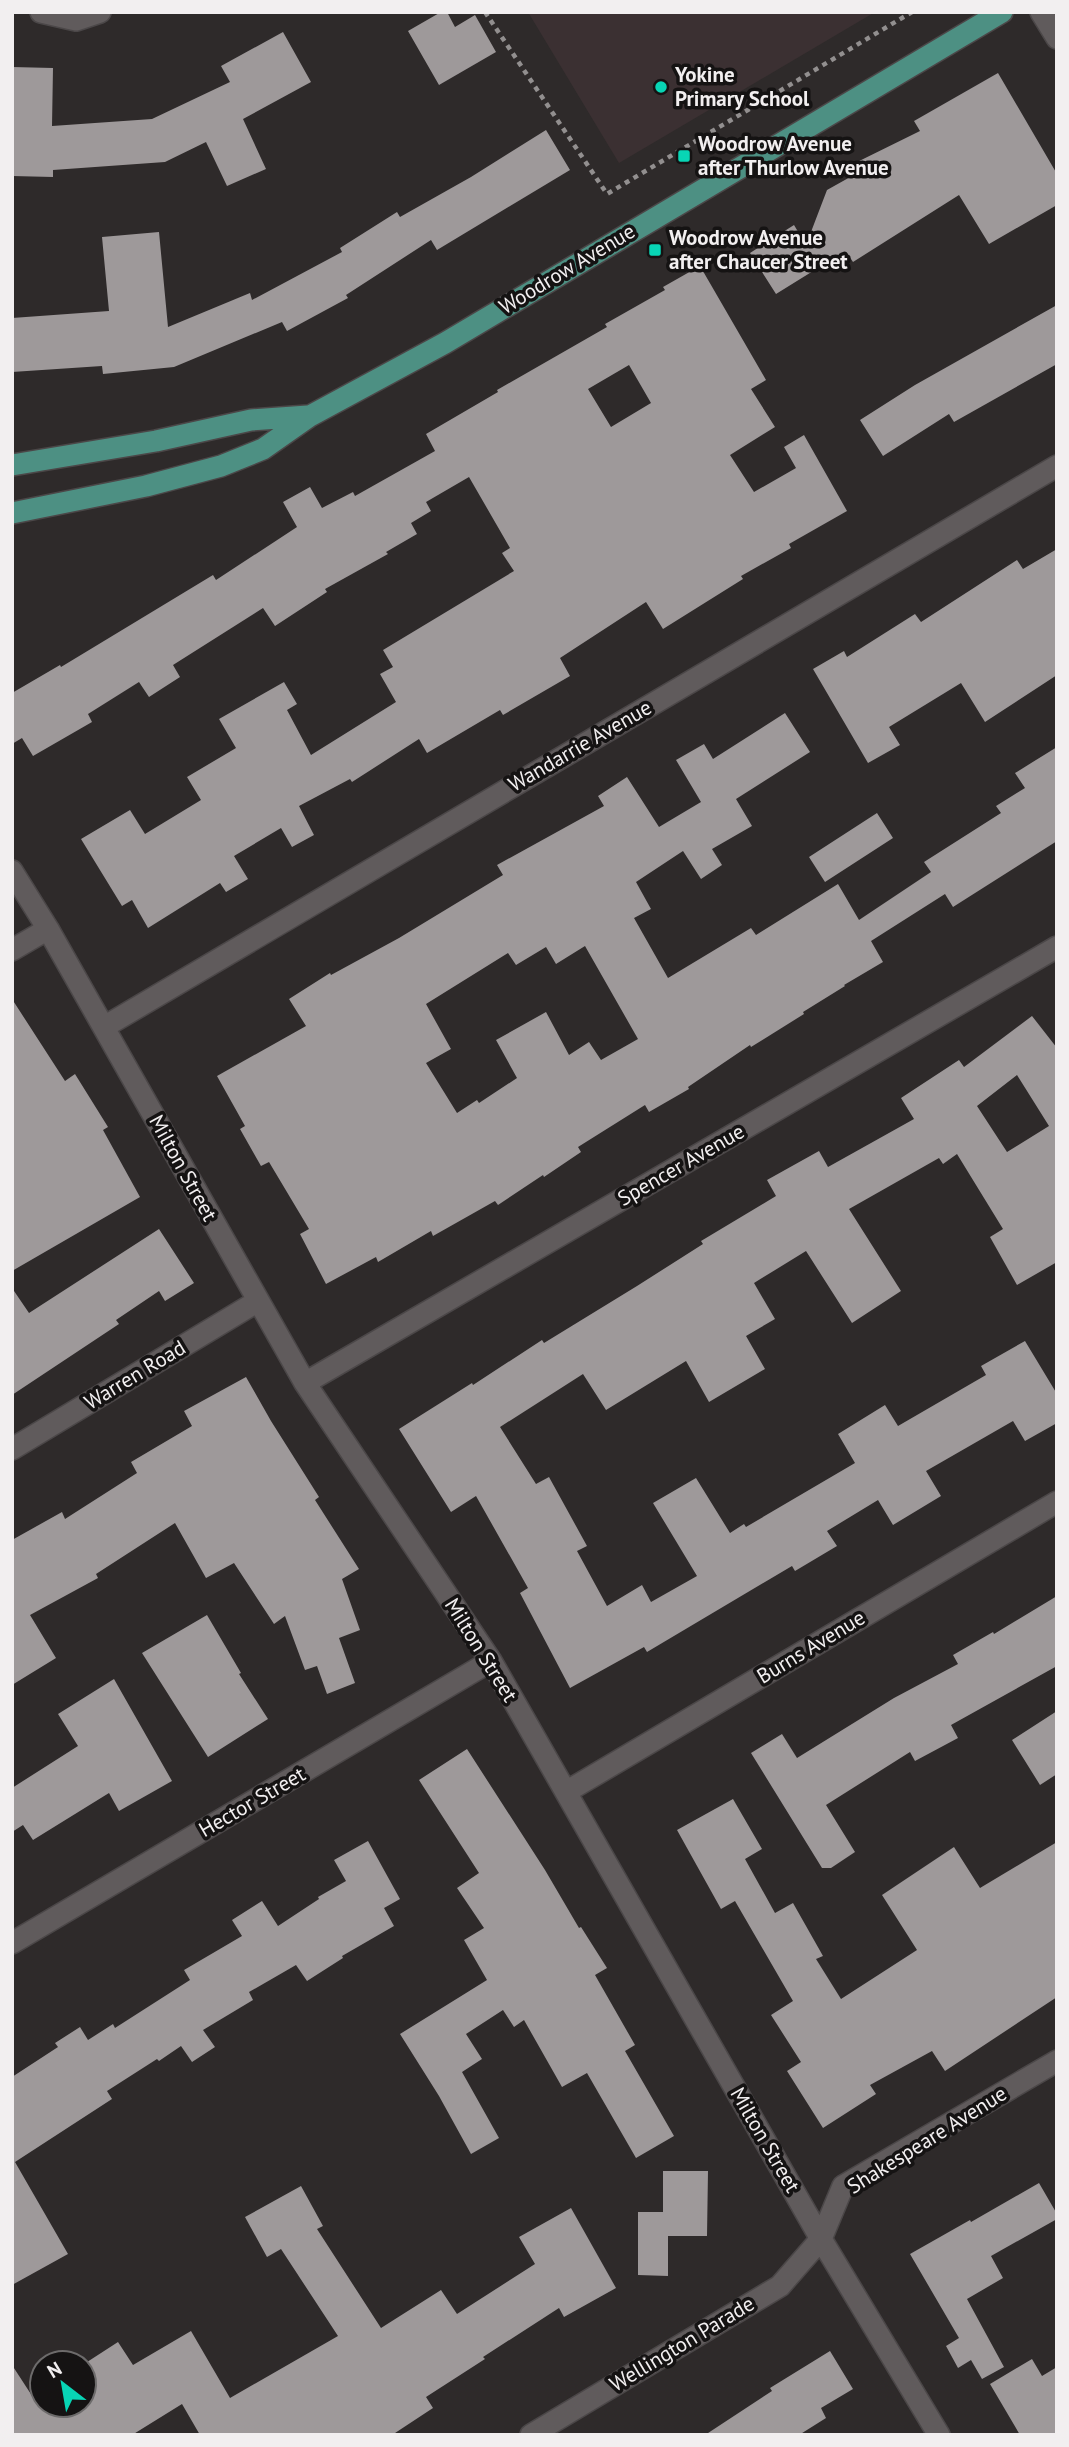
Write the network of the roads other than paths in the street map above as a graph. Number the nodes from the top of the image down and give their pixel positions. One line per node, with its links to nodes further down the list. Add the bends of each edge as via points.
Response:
1 (41, 12): 2 (street, via 76,20)
2 (100, 12)
3 (1002, 12): 6 (main road, Woodrow Avenue, via 445,343)
4 (1041, 12): 5 (street)
5 (1057, 38)
6 (310, 416): 7 (main road, Woodrow Avenue, via 251,421); 9 (main road, Woodrow Avenue, via 263,449 222,466)
7 (12, 465)
8 (1057, 466): 14 (street, Wandarrie Avenue)
9 (12, 513)
10 (12, 871): 11 (street, Milton Street)
11 (48, 929): 13 (street); 14 (street, Milton Street)
12 (1057, 947): 16 (street, Spencer Avenue)
13 (12, 950)
14 (104, 1027): 15 (street, Milton Street)
15 (258, 1301): 16 (street, Milton Street); 17 (street, Warren Road)
16 (305, 1383): 19 (street, Milton Street)
17 (12, 1449)
18 (1057, 1502): 20 (street, Burns Avenue)
19 (491, 1661): 20 (street, Milton Street); 21 (street, Hector Street)
20 (566, 1792): 23 (street, Milton Street)
21 (12, 1943)
22 (1057, 2061): 23 (street, Shakespeare Avenue, via 844,2186)
23 (821, 2239): 24 (street, Wellington Parade, via 780,2287); 25 (street, Milton Street)
24 (531, 2435)
25 (939, 2435)

